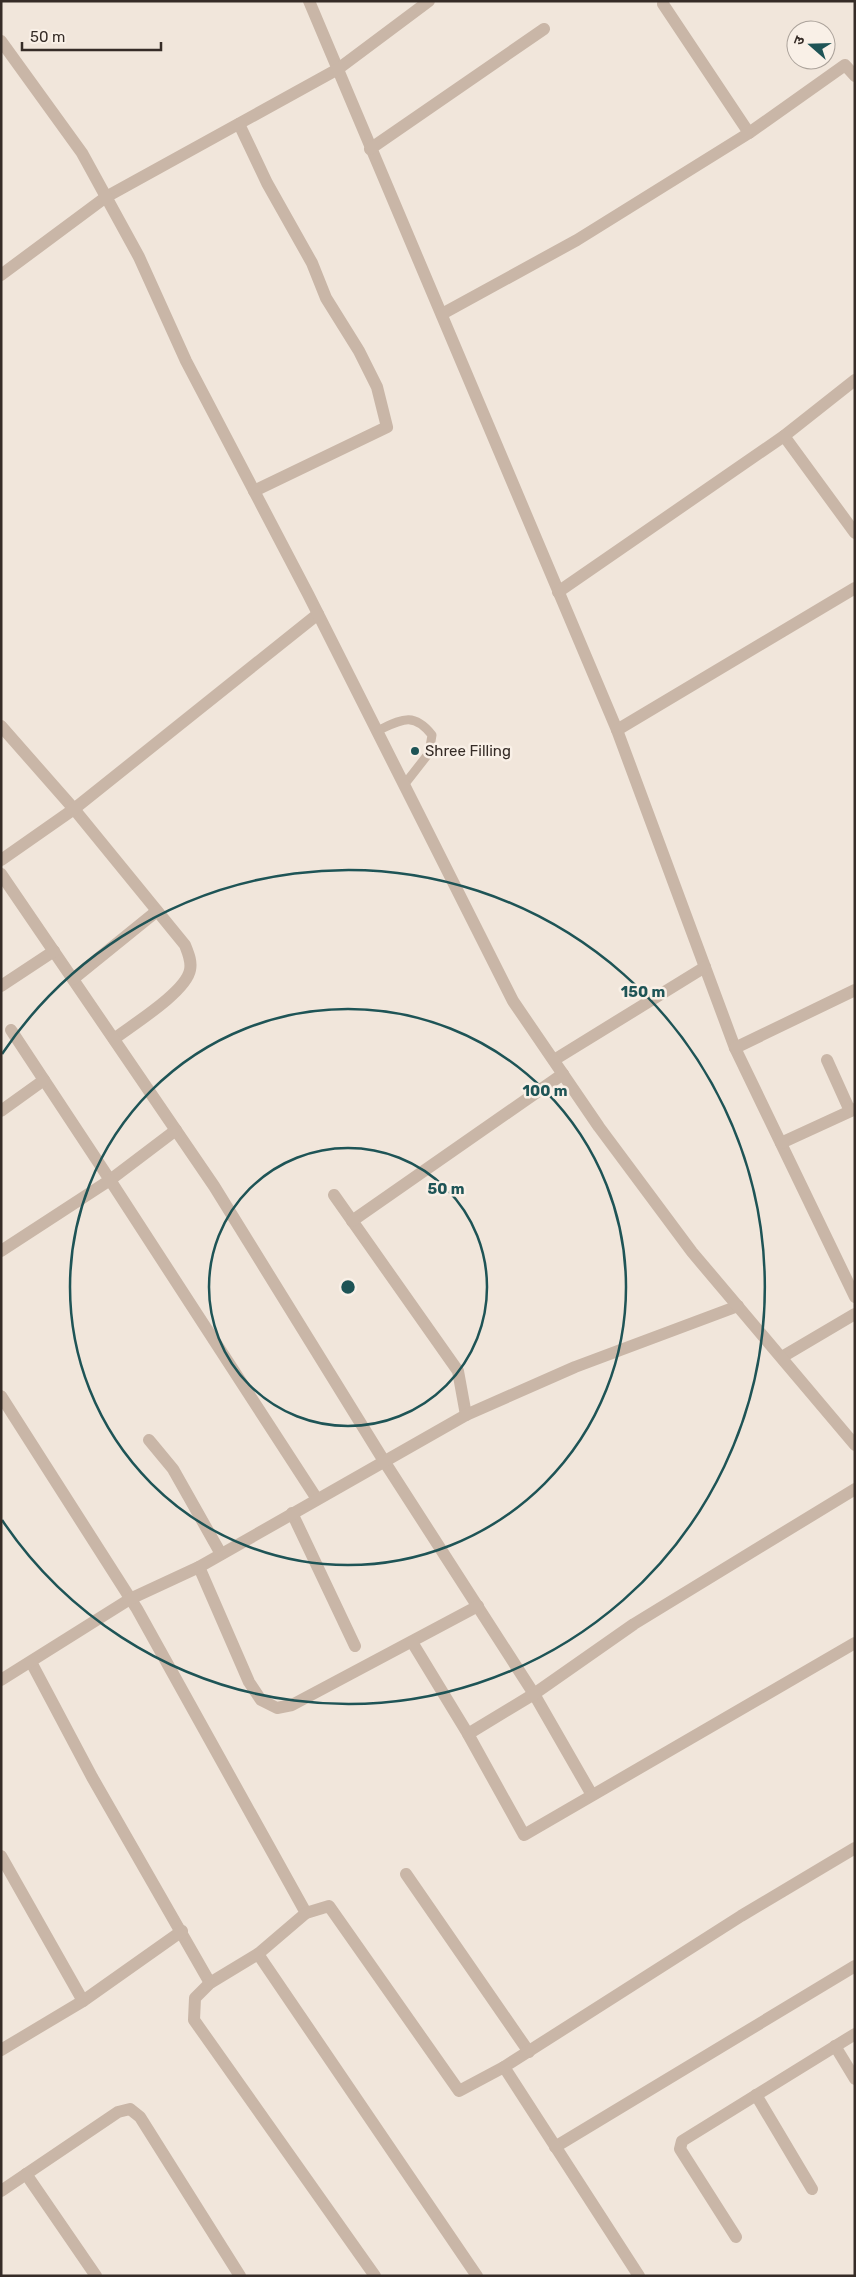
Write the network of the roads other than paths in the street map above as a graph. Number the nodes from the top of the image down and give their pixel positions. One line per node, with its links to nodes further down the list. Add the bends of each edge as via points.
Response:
1 (309, 1): 7 (street)
2 (429, 1): 7 (street)
3 (663, 4): 10 (street)
4 (544, 29): 11 (street)
5 (1, 42): 12 (street, via 82,153)
6 (850, 60): 8 (street); 10 (street)
7 (338, 69): 9 (street); 11 (street)
8 (855, 76)
9 (239, 124): 12 (street); 17 (street, via 267,183 312,263 326,298 377,387 387,427)
10 (749, 133): 14 (street, via 577,240)
11 (370, 148): 14 (street)
12 (106, 197): 13 (street); 17 (street)
13 (1, 274)
14 (442, 314): 20 (street)
15 (855, 380): 16 (street)
16 (784, 436): 18 (street); 20 (street)
17 (254, 491): 21 (street)
18 (855, 533)
19 (855, 588): 23 (street)
20 (558, 592): 23 (street)
21 (318, 614): 24 (street); 26 (street)
22 (1, 726): 26 (street)
23 (616, 730): 31 (street)
24 (377, 731): 25 (street); 25 (lane, via 406,718 423,723 432,735 429,753)
25 (404, 785): 38 (street, via 513,1001)
26 (74, 809): 27 (street); 29 (street)
27 (1, 860)
28 (1, 874): 30 (street)
29 (157, 911): 32 (street); 36 (street, via 185,944 190,972 182,986)
30 (54, 951): 32 (street); 33 (street)
31 (705, 968): 37 (street); 38 (street)
32 (73, 979): 36 (street)
33 (1, 986)
34 (855, 990): 37 (street)
35 (10, 1030): 41 (street)
36 (114, 1039): 44 (street)
37 (735, 1048): 45 (street)
38 (554, 1060): 40 (street)
39 (827, 1060): 42 (street)
40 (563, 1074): 48 (street); 51 (street, via 686,1244)
41 (44, 1080): 43 (street); 46 (street)
42 (853, 1110): 45 (street)
43 (1, 1111)
44 (176, 1130): 46 (street); 58 (street)
45 (781, 1143): 50 (street)
46 (110, 1180): 49 (street); 60 (street)
47 (334, 1195): 48 (street)
48 (352, 1221): 55 (street, via 458,1371)
49 (1, 1251)
50 (855, 1297)
51 (738, 1306): 53 (street); 55 (street, via 575,1367)
52 (855, 1314): 53 (street)
53 (782, 1357): 57 (street)
54 (1, 1396): 64 (street)
55 (466, 1414): 58 (street)
56 (149, 1440): 62 (street, via 173,1469)
57 (855, 1445)
58 (384, 1461): 60 (street); 65 (street)
59 (855, 1489): 71 (street, via 634,1624)
60 (317, 1499): 61 (street)
61 (292, 1513): 62 (street); 68 (street)
62 (221, 1554): 63 (street)
63 (199, 1567): 64 (street); 66 (street, via 249,1682 261,1700 277,1708 292,1705)
64 (130, 1599): 69 (street); 77 (street)
65 (478, 1606): 66 (street); 71 (street)
66 (412, 1642): 72 (street)
67 (855, 1643): 73 (street)
68 (355, 1646)
69 (31, 1662): 70 (street); 78 (street, via 92,1777)
70 (1, 1680)
71 (534, 1694): 72 (street); 73 (street)
72 (468, 1734): 73 (street, via 524,1835)
73 (592, 1795)
74 (855, 1848): 86 (street, via 741,1916)
75 (1, 1856): 82 (street)
76 (406, 1874): 86 (street)
77 (306, 1913): 79 (street); 87 (street, via 329,1906 460,2091)
78 (182, 1931): 81 (street); 82 (street)
79 (258, 1954): 81 (street); 98 (street)
80 (855, 1966): 90 (street)
81 (210, 1983): 97 (street, via 195,1998 194,2020)
82 (83, 2001): 85 (street)
83 (855, 2034): 84 (street)
84 (835, 2046): 88 (street); 89 (street)
85 (1, 2050)
86 (529, 2052): 87 (street)
87 (504, 2067): 90 (street)
88 (855, 2079)
89 (756, 2094): 92 (street); 94 (street, via 686,2137 680,2144 680,2149)
90 (555, 2147): 99 (street)
91 (26, 2174): 93 (street); 95 (street); 96 (street, via 118,2112 130,2109 140,2117)
92 (812, 2189)
93 (1, 2191)
94 (736, 2237)
95 (96, 2276)
96 (240, 2276)
97 (375, 2276)
98 (477, 2276)
99 (640, 2276)

